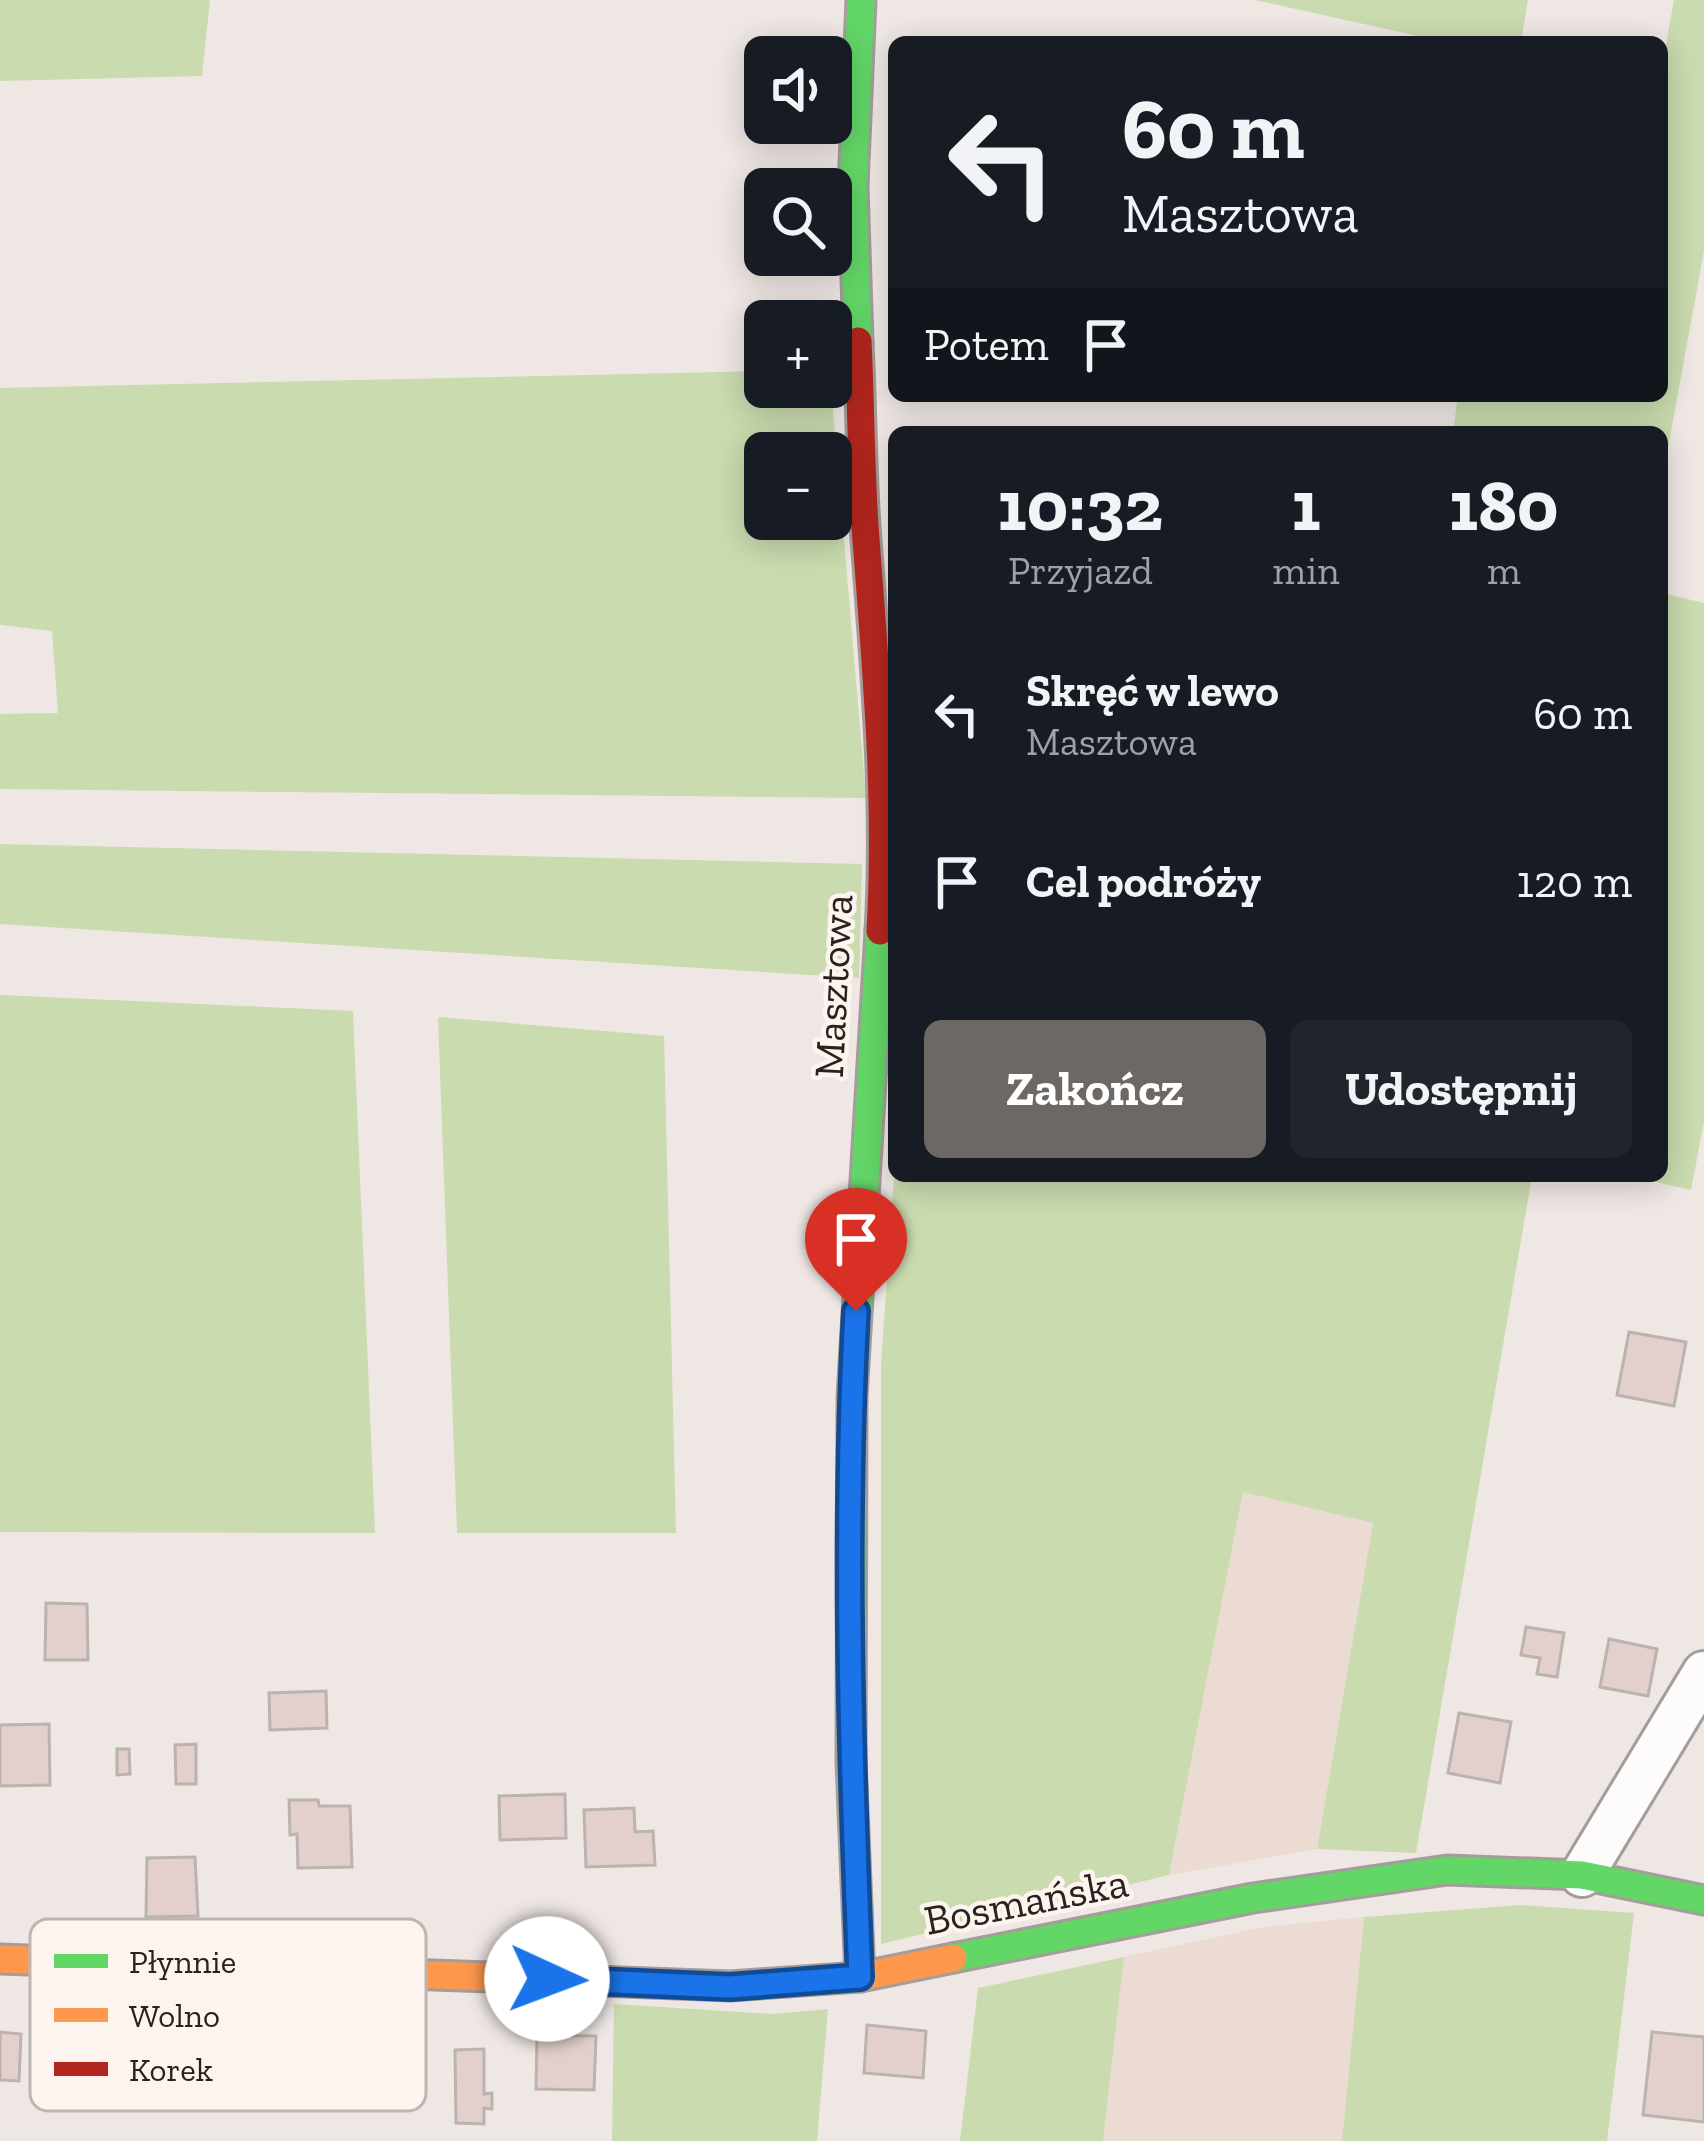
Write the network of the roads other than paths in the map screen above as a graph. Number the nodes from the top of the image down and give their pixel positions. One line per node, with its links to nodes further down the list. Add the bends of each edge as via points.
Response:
1 (861, 0): 8 (street, Masztowa, via 854,210 884,793 852,1397 851,1762)
2 (1704, 1672): 3 (street)
3 (1582, 1875): 4 (street, Bosmańska); 8 (street, Bosmańska, via 1447,1870 1368,1879)
4 (1704, 1900)
5 (0, 1959): 6 (street, Bosmańska)
6 (30, 1960)
7 (426, 1975): 8 (street, Bosmańska, via 730,1987)
8 (860, 1977)

